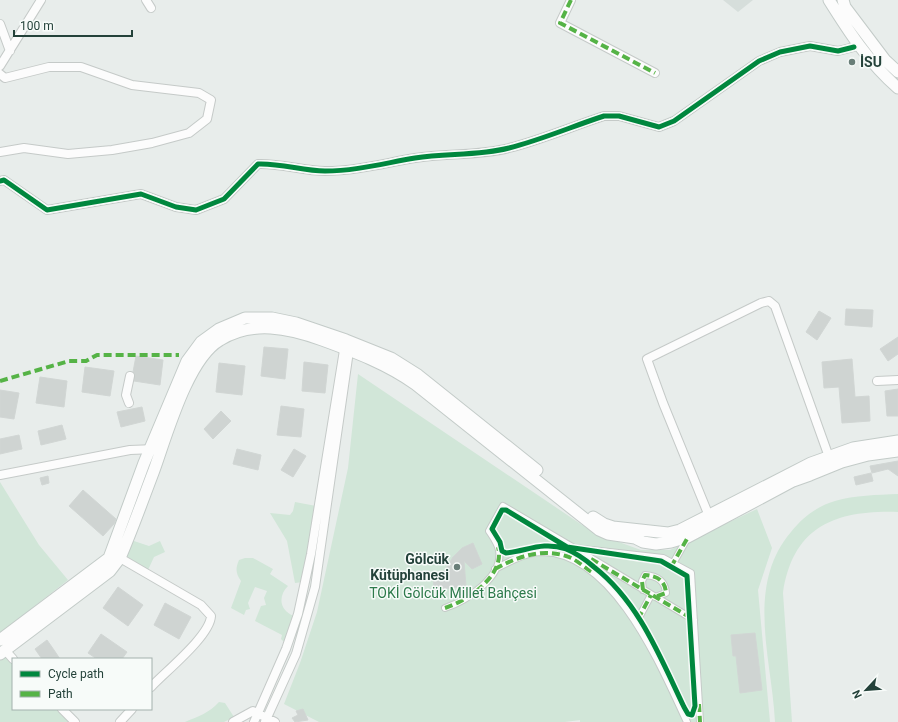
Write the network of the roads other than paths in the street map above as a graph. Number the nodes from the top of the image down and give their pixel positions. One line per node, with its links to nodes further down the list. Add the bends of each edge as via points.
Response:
1 (41, 0): 9 (street)
2 (146, 0): 6 (street)
3 (571, 0): 12 (street, via 560,23)
4 (829, 0): 14 (main road, via 853,38)
5 (843, 0): 11 (main road, via 845,7 885,60)
6 (151, 8)
7 (0, 24): 9 (street)
8 (854, 47): 16 (street, via 838,51 810,46 780,52 760,61 674,121 659,127 619,116 604,116 510,148 480,154 449,154 414,158 376,167 324,171 258,164 224,199 196,210 176,207 141,194 47,210 4,180)
9 (10, 51): 10 (street)
10 (0, 66)
11 (898, 72)
12 (655, 73)
13 (0, 74): 15 (street, via 5,78 49,67 81,67 132,85 199,93 211,100 207,119 189,133 173,138 112,150 68,154 24,148)
14 (898, 88)
15 (0, 152)
16 (0, 181)
17 (347, 345): 23 (main road, via 279,328 249,328 219,340 195,368); 24 (main road, via 296,323 272,318 245,318 219,329 201,342 187,361); 28 (main road, via 391,358 418,374 604,524 668,534); 29 (main road, via 415,384 599,530 656,544); 44 (street, via 299,611); 45 (street, via 328,503 314,589 296,654)
18 (130, 376): 21 (street, via 126,395)
19 (898, 380): 20 (street)
20 (877, 381)
21 (129, 403)
22 (898, 441): 26 (main road, via 853,448)
23 (161, 449): 24 (street); 31 (main road)
24 (149, 450): 27 (street, via 130,450); 39 (main road, via 109,558)
25 (898, 451): 29 (main road, via 842,462 793,481)
26 (829, 457): 28 (main road, via 788,474); 28 (street, via 774,306 769,301 697,334 647,359)
27 (0, 475)
28 (709, 516)
29 (688, 537): 32 (street)
30 (574, 548): 32 (street, via 663,558); 33 (street, via 503,506 489,531 499,552); 34 (street)
31 (120, 558): 39 (main road, via 110,571); 41 (street, via 201,605 211,616 211,622 204,634)
32 (672, 565): 37 (street, via 691,573)
33 (494, 569): 36 (street, via 491,577 477,591 459,603); 38 (street, via 519,557 542,552 566,556 594,573 608,586)
34 (643, 590): 35 (street); 35 (street, via 642,582 645,575 658,578 663,583 666,593)
35 (653, 596): 37 (street); 38 (street)
36 (445, 608)
37 (694, 620): 51 (street)
38 (636, 623): 50 (street, via 646,638)
39 (2, 648): 40 (street)
40 (13, 658)
41 (152, 686)
42 (63, 710): 46 (street)
43 (131, 710): 47 (street)
44 (259, 714): 45 (street); 48 (street, via 253,711); 49 (street)
45 (269, 721)
46 (75, 722)
47 (120, 722)
48 (233, 722)
49 (254, 722)
50 (687, 722)
51 (700, 722)

